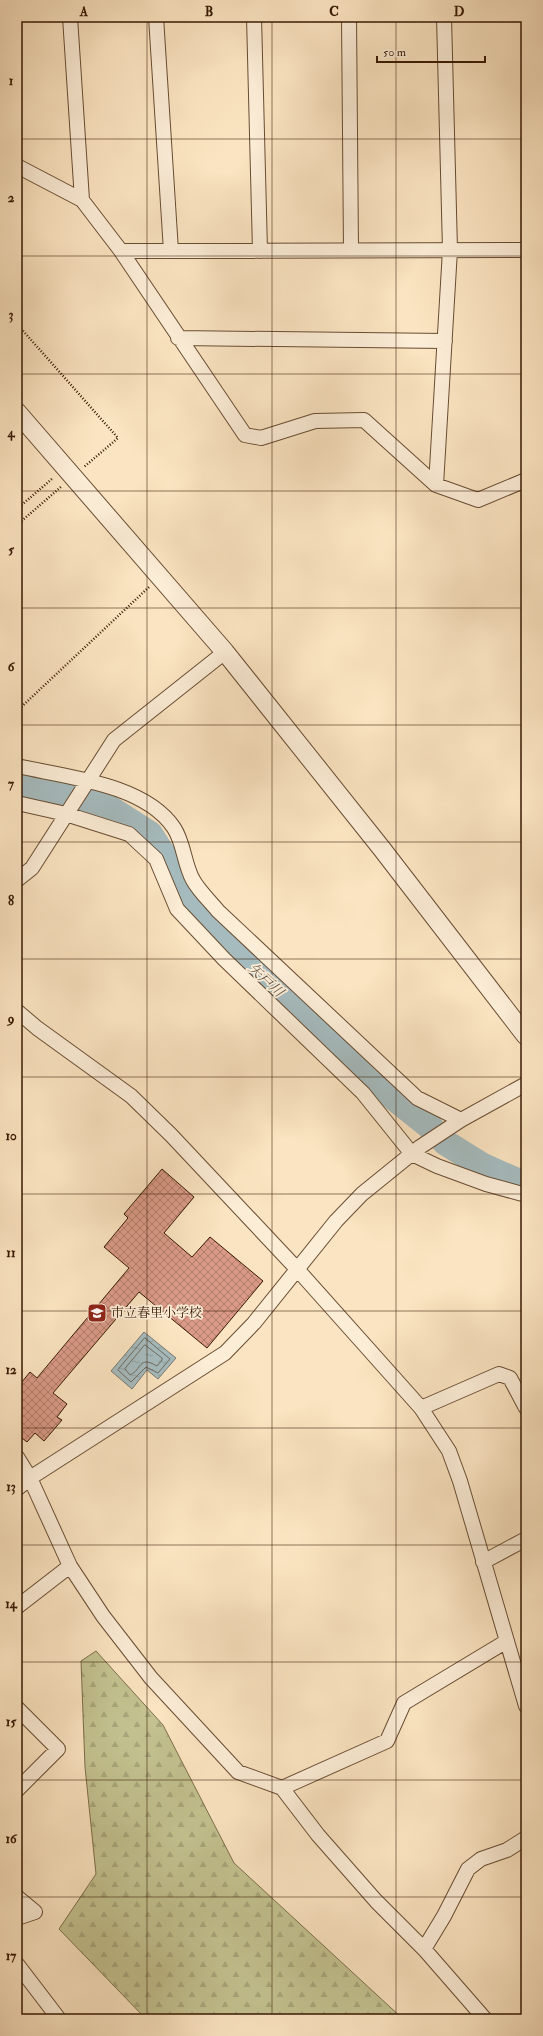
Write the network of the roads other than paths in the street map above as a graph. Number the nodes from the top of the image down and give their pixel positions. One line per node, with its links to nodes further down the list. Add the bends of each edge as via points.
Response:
1 (70, 17): 7 (street)
2 (156, 17): 12 (street)
3 (254, 17): 13 (street)
4 (349, 17): 8 (street)
5 (444, 17): 9 (street)
6 (17, 166): 7 (street)
7 (82, 200): 11 (street)
8 (351, 250): 9 (street); 13 (street)
9 (450, 250): 10 (street); 15 (street)
10 (526, 250)
11 (121, 251): 12 (street); 14 (street)
12 (171, 251): 13 (street)
13 (260, 251)
14 (178, 338): 15 (street); 18 (street, via 245,435 261,438 315,421 364,420)
15 (445, 341): 18 (street)
16 (17, 412): 19 (street)
17 (526, 480): 18 (street, via 478,500)
18 (436, 484)
19 (225, 652): 21 (street, via 114,740); 26 (street, via 382,849)
20 (17, 766): 21 (street)
21 (88, 782): 23 (street); 28 (street, via 130,794 153,806 175,829 193,880 218,911 417,1098)
22 (17, 803): 23 (street)
23 (66, 814): 24 (street, via 32,868); 29 (street, via 129,834 156,859 177,909 224,959 363,1093)
24 (17, 880)
25 (17, 1011): 31 (street, via 131,1096)
26 (526, 1036)
27 (526, 1084): 28 (street)
28 (461, 1120): 29 (street)
29 (416, 1151): 30 (street, via 436,1166); 31 (street, via 362,1194)
30 (526, 1195)
31 (297, 1269): 32 (street); 35 (street, via 254,1323 225,1353)
32 (421, 1408): 33 (street, via 499,1374 510,1378); 38 (street, via 449,1451)
33 (526, 1408)
34 (17, 1457): 35 (street)
35 (30, 1478): 36 (street); 39 (street)
36 (17, 1489)
37 (526, 1540): 38 (street)
38 (483, 1562): 41 (street)
39 (70, 1566): 40 (street); 44 (street, via 103,1616 151,1678 238,1772)
40 (17, 1607)
41 (507, 1641): 42 (street); 44 (street, via 404,1703 387,1741)
42 (526, 1706)
43 (17, 1708): 45 (street, via 58,1749)
44 (282, 1788): 49 (street, via 376,1901)
45 (17, 1790)
46 (526, 1838): 49 (street, via 507,1850 481,1858 468,1869)
47 (17, 1897): 48 (street, via 35,1912)
48 (17, 1918)
49 (424, 1949): 52 (street)
50 (17, 1964): 51 (street)
51 (60, 2019)
52 (485, 2019)

